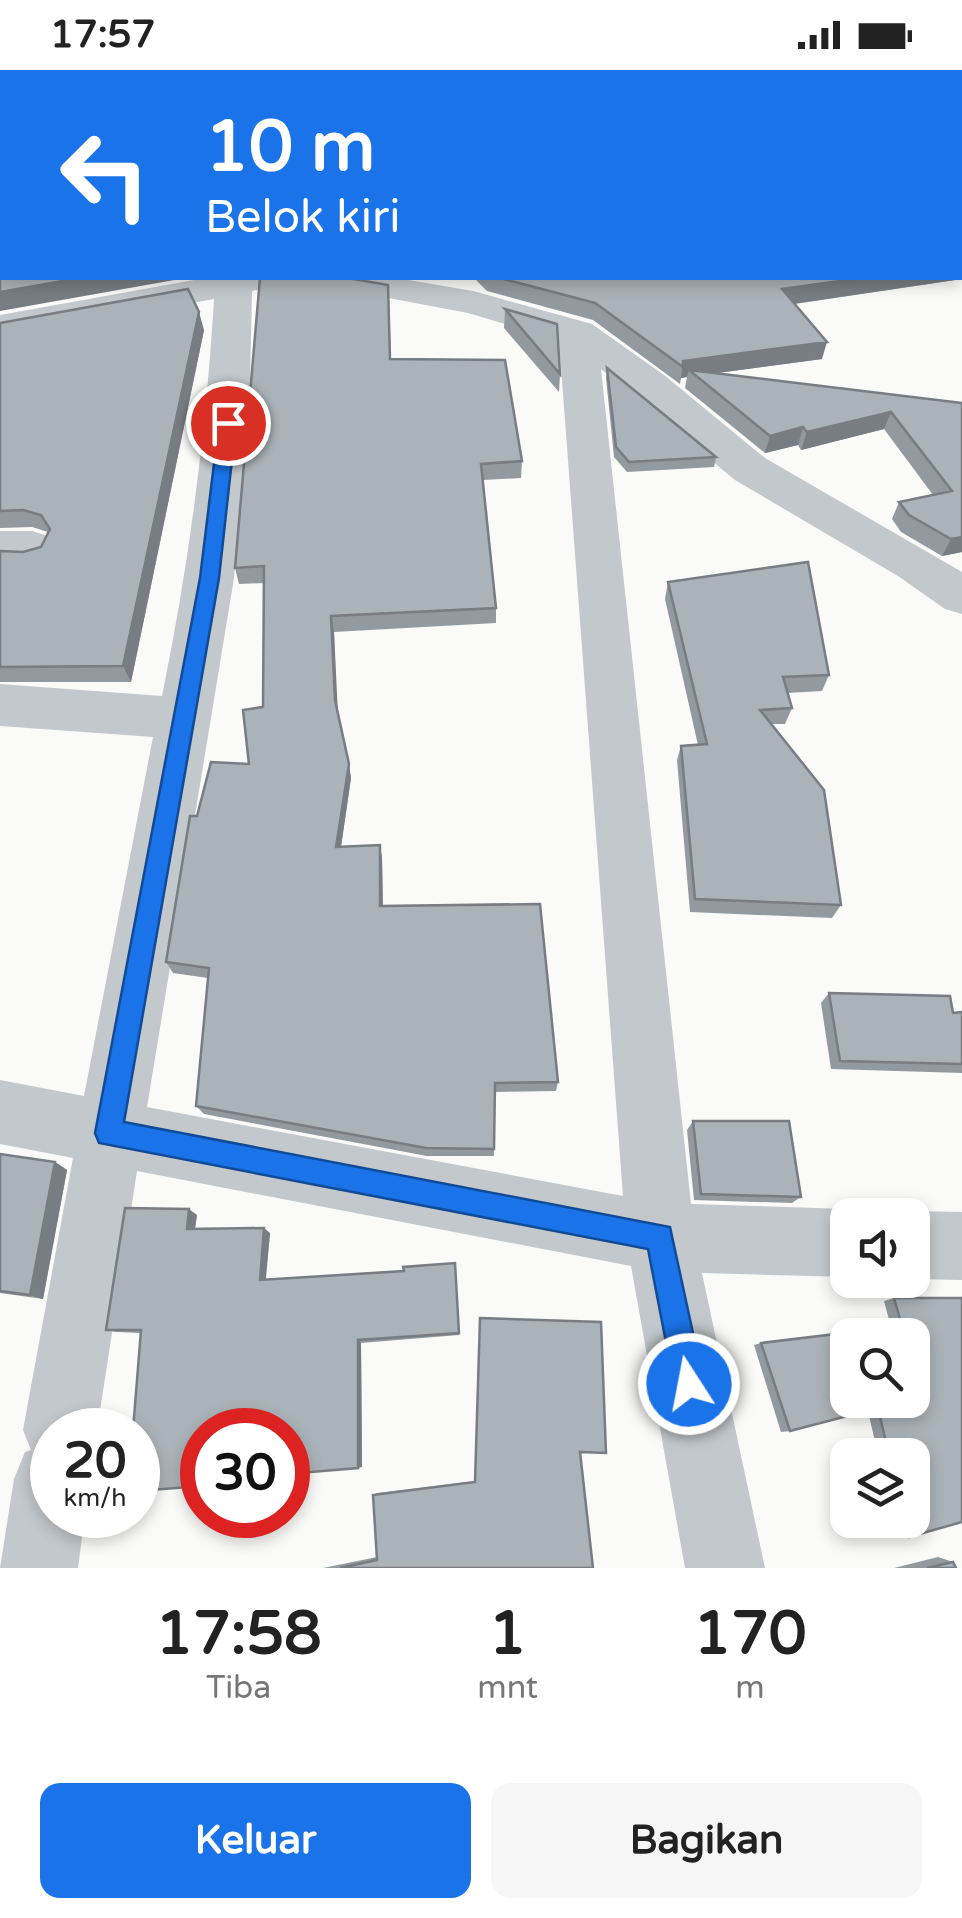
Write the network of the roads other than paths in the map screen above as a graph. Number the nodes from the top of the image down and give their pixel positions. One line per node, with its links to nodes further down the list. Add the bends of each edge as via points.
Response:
1 (244, 280): 3 (street); 7 (street, via 214,539)
2 (349, 280): 4 (street, via 473,302)
3 (0, 327)
4 (578, 333): 5 (street, via 750,469); 10 (street)
5 (962, 596)
6 (0, 705): 7 (street)
7 (184, 719): 9 (street)
8 (0, 1112): 9 (street)
9 (108, 1133): 10 (street); 14 (street)
10 (660, 1237): 11 (street); 17 (street)
11 (830, 1242)
12 (930, 1245): 13 (street)
13 (962, 1246)
14 (64, 1408)
15 (43, 1538): 16 (street)
16 (38, 1568)
17 (725, 1568)

